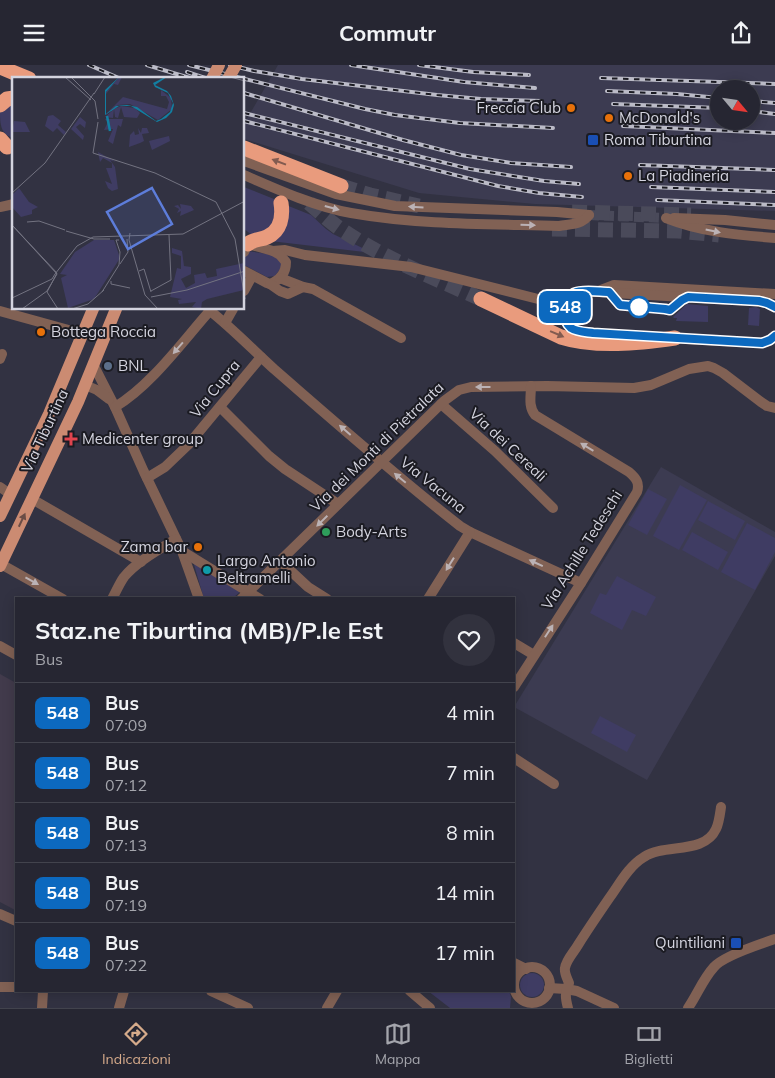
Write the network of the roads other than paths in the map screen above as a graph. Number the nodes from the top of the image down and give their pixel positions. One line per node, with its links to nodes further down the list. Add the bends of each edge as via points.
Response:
1 (219, 65): 5 (main road, bridge)
2 (236, 65): 6 (main road, bridge)
3 (0, 67): 4 (highway)
4 (24, 77)
5 (213, 77)
6 (231, 77)
7 (0, 78): 8 (highway)
8 (12, 83)
9 (12, 98): 10 (highway)
10 (0, 105)
11 (245, 149): 16 (highway, one-way to 11)
12 (245, 161): 14 (street)
13 (245, 175): 17 (street)
14 (280, 175): 15 (street); 17 (street)
15 (291, 179): 18 (street); 19 (street, one-way to 15, via 395,206 336,194)
16 (341, 186)
17 (273, 187): 18 (street)
18 (284, 198): 21 (street, one-way to 21, via 350,213); 25 (highway, via 281,220 275,231)
19 (465, 209): 20 (street); 21 (street, via 468,216)
20 (479, 209): 22 (street); 22 (street, one-way to 20, via 559,226 581,222 589,215)
21 (464, 223): 22 (street)
22 (479, 224)
23 (775, 225): 24 (street, one-way to 24, via 666,218 724,234)
24 (775, 238)
25 (245, 246): 26 (street)
26 (273, 251): 27 (street); 28 (street)
27 (305, 255): 28 (street); 39 (street, via 408,267)
28 (286, 262): 30 (street, via 286,270)
29 (246, 274): 31 (street)
30 (280, 278): 31 (street); 32 (street)
31 (270, 284): 32 (street, via 288,294)
32 (303, 287): 52 (street, via 313,289)
33 (598, 292): 34 (street, via 614,285); 36 (street, via 577,292); 38 (street)
34 (734, 292): 35 (street); 38 (street)
35 (775, 294)
36 (569, 298): 39 (street); 48 (street)
37 (481, 299): 53 (highway, one-way to 53, via 572,340 643,343)
38 (742, 300): 40 (street, via 764,302)
39 (546, 301): 48 (street)
40 (775, 307)
41 (93, 310): 50 (main road, Via Tiburtina)
42 (116, 310): 55 (main road, Via Tiburtina)
43 (208, 310): 58 (street, one-way to 58, via 143,386 130,397)
44 (210, 310): 49 (street, Via Vacuna)
45 (225, 310): 49 (street)
46 (232, 310): 49 (street)
47 (0, 311): 50 (street)
48 (565, 315): 53 (street, via 570,327 581,332)
49 (222, 321): 54 (street, Via Vacuna)
50 (82, 333): 64 (main road, Via Tiburtina, via 49,414)
51 (775, 336): 53 (street, via 762,343)
52 (400, 337)
53 (675, 338)
54 (261, 357): 60 (street, Via Cupra); 62 (street, Via Vacuna, one-way to 54)
55 (93, 365): 56 (main road, Via Tiburtina); 58 (street)
56 (85, 385): 58 (street, via 97,390); 65 (main road, Via Tiburtina)
57 (530, 387): 59 (street, Via dei Monti di Pietralata, one-way to 59, via 468,387); 61 (street, Via dei Monti di Pietralata, via 643,387 690,369 708,366 767,406); 75 (street, Via Achille Tedeschi, one-way to 57, via 637,492 638,484 629,473 534,415 530,406)
58 (113, 404): 63 (street)
59 (441, 404): 62 (street, Via dei Monti di Pietralata); 67 (street, Via dei Cereali)
60 (220, 407): 63 (street, Via Cupra, via 176,457); 66 (street, via 269,456)
61 (775, 408)
62 (382, 462): 66 (street, Via dei Monti di Pietralata); 69 (street, Via Vacuna, one-way to 62)
63 (147, 478): 70 (street)
64 (5, 490): 68 (main road, Via Tiburtina)
65 (32, 499): 73 (street); 74 (main road, Via Tiburtina, one-way to 65)
66 (338, 504): 72 (street, Via dei Monti di Pietralata, one-way to 72)
67 (554, 508)
68 (0, 516)
69 (470, 533): 75 (street, Via Vacuna, one-way to 69); 81 (street, one-way to 81)
70 (176, 539): 71 (street); 73 (street)
71 (182, 551): 76 (street); 79 (street)
72 (280, 561): 76 (street, Via dei Monti di Pietralata); 80 (street)
73 (141, 562): 78 (street, via 124,578)
74 (0, 565): 77 (street, one-way to 77)
75 (581, 583): 85 (street, Via Achille Tedeschi, one-way to 75)
76 (244, 595)
77 (59, 597)
78 (113, 597)
79 (199, 597)
80 (324, 597)
81 (433, 597)
82 (515, 644): 85 (street)
83 (0, 646): 84 (street)
84 (15, 654)
85 (534, 655): 86 (street, Via Achille Tedeschi)
86 (515, 685)
87 (515, 759): 88 (street)
88 (554, 784)
89 (721, 807): 99 (street, via 716,829 709,838 693,845 651,853 628,872 566,964 569,983)
90 (0, 914): 91 (street)
91 (15, 921)
92 (775, 939): 115 (street, via 716,965)
93 (515, 964): 94 (street)
94 (526, 969): 95 (street); 98 (street, via 542,971)
95 (515, 982)
96 (0, 987): 97 (street)
97 (15, 987)
98 (550, 988): 99 (street); 106 (street, via 541,1001)
99 (566, 989): 113 (street); 114 (street)
100 (515, 990): 106 (street, via 521,999)
101 (43, 992): 107 (street)
102 (124, 992): 108 (street)
103 (213, 992): 109 (street)
104 (336, 992): 110 (street)
105 (411, 992): 111 (street)
106 (529, 1003): 112 (street)
107 (42, 1008)
108 (120, 1008)
109 (248, 1008)
110 (327, 1008)
111 (430, 1008)
112 (519, 1008)
113 (568, 1008)
114 (614, 1008)
115 (688, 1008)

